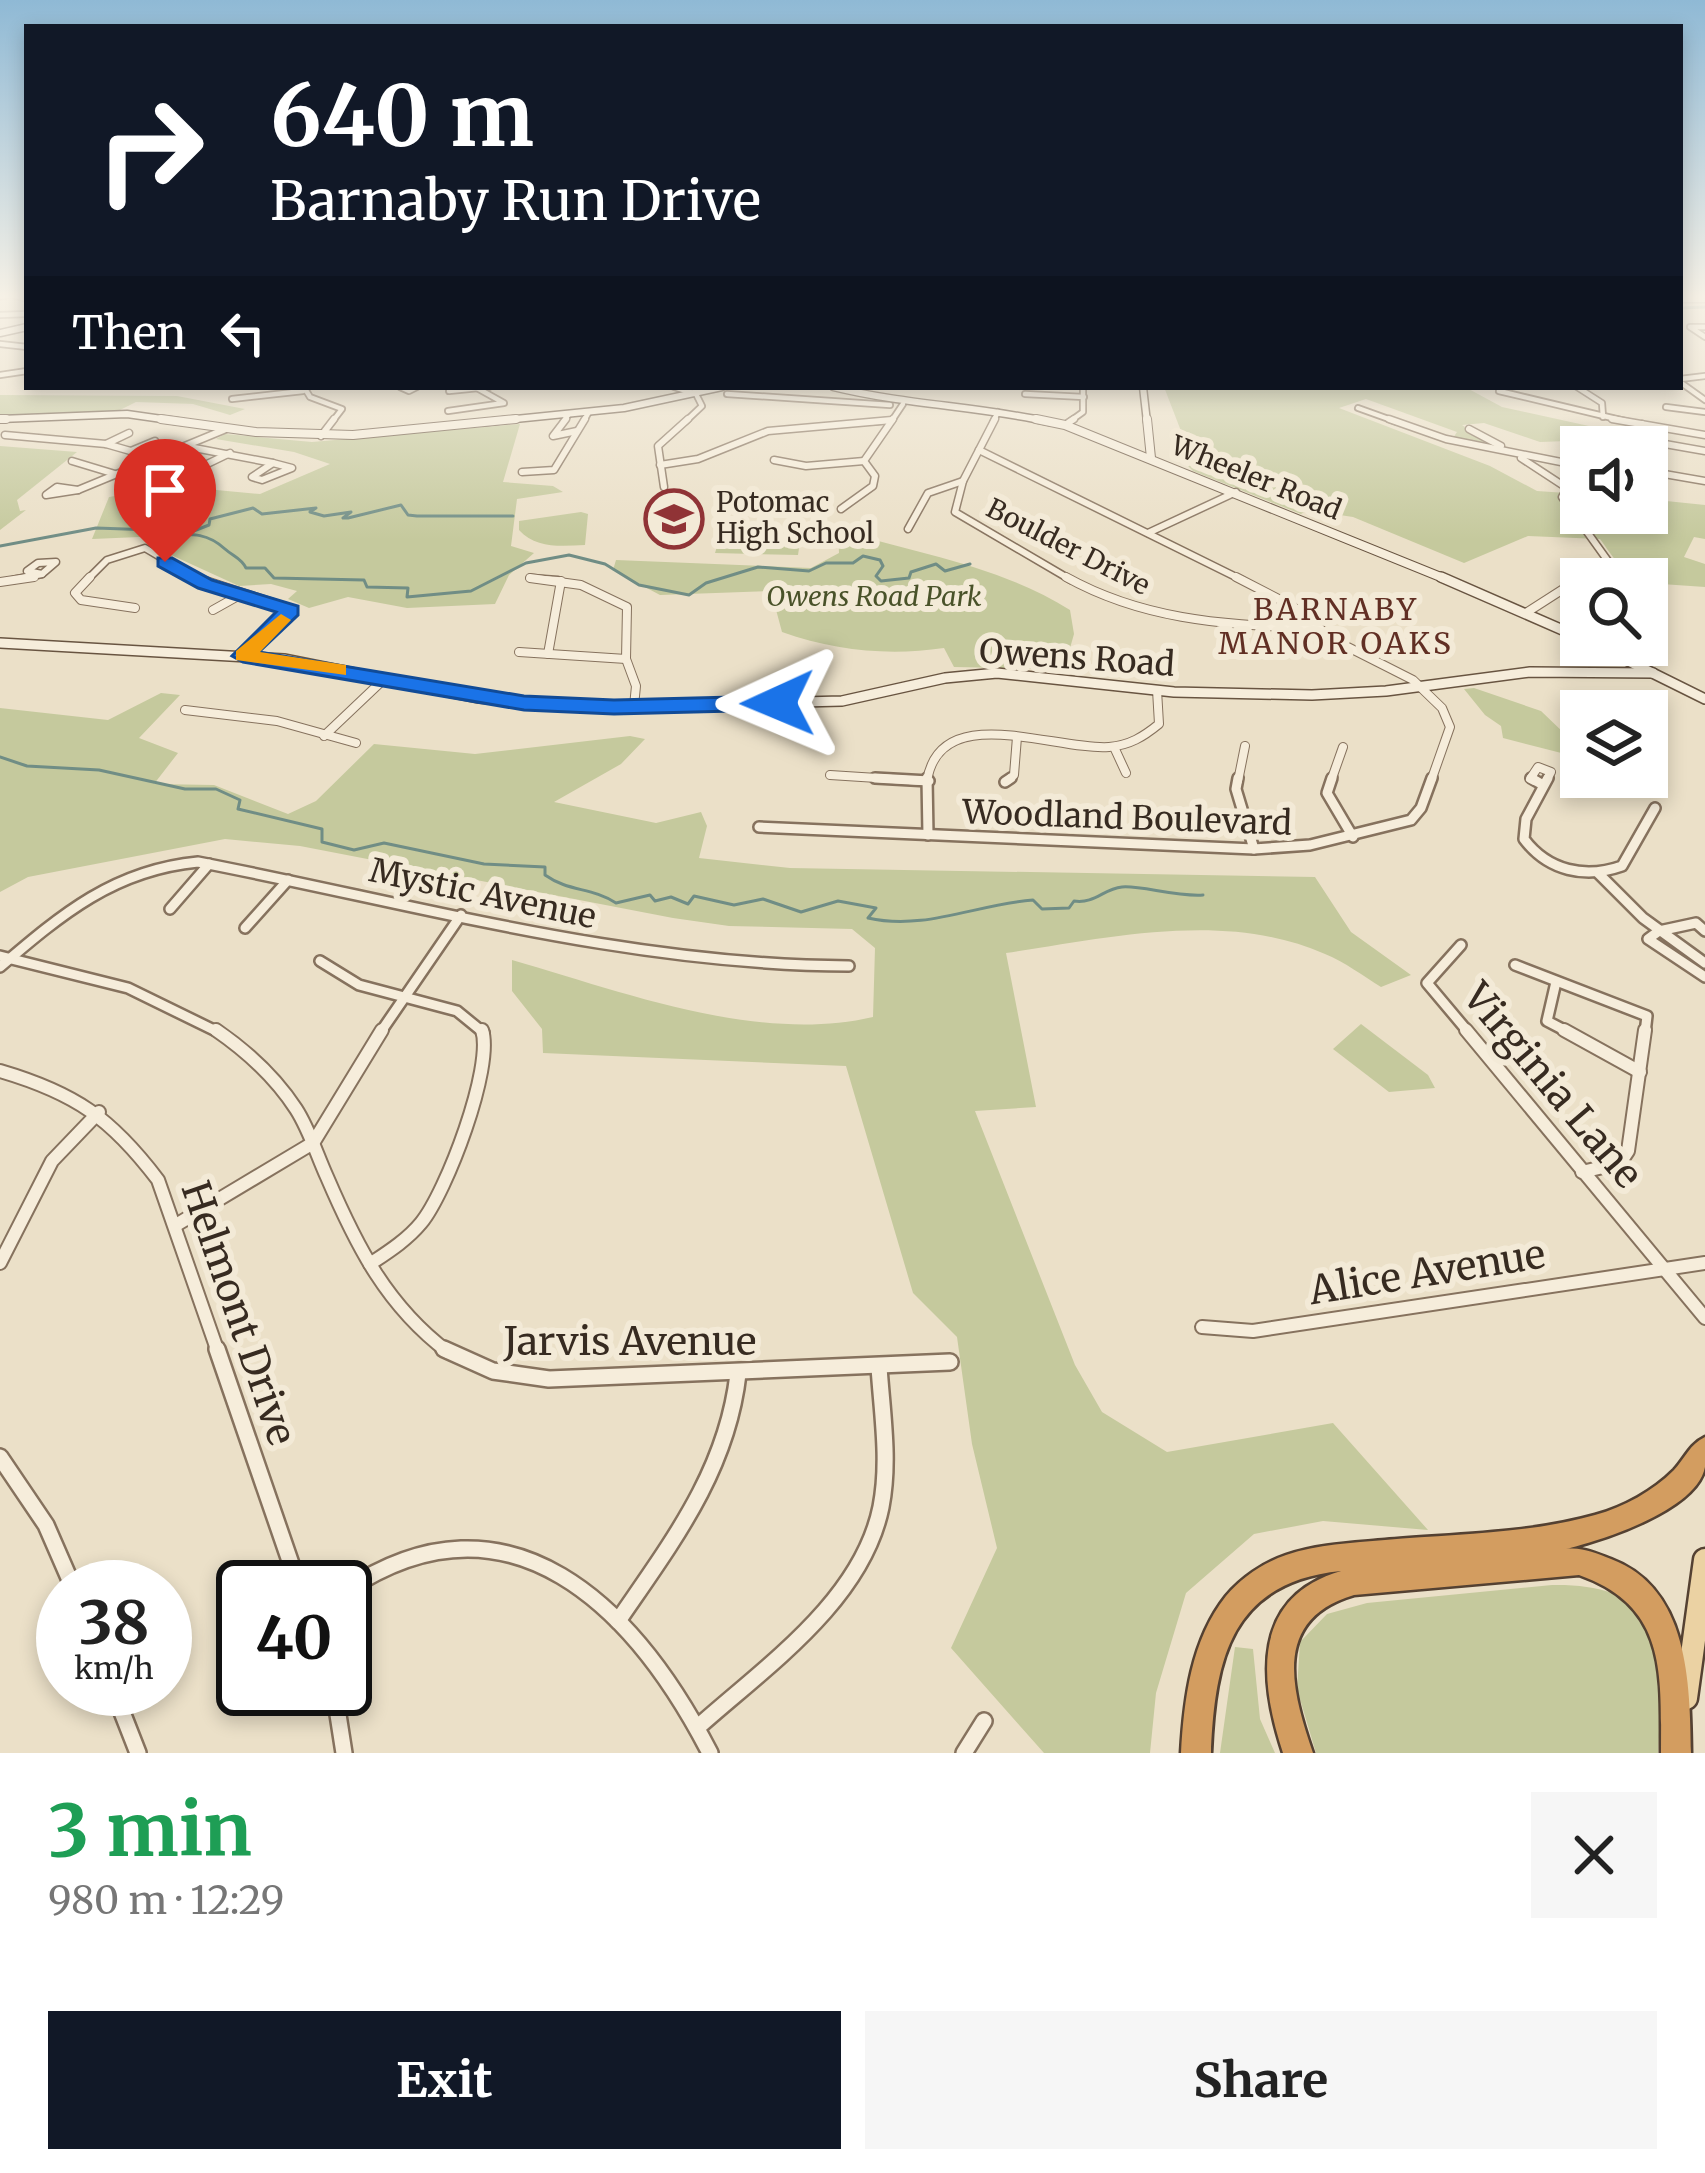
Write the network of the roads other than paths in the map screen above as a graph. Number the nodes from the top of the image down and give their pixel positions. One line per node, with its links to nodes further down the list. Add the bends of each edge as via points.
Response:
1 (296, 390): 16 (street)
2 (305, 390): 39 (street, via 342,409)
3 (449, 390): 22 (street)
4 (481, 390): 22 (street, via 504,403)
5 (683, 390): 13 (street)
6 (724, 390): 13 (street); 17 (street)
7 (844, 390): 12 (street, Wheeler Road)
8 (1083, 390): 15 (street)
9 (1143, 390): 51 (street)
10 (1582, 390): 28 (street, via 1602,403)
11 (1499, 391): 28 (street)
12 (854, 393): 17 (street); 19 (street, Wheeler Road)
13 (695, 394): 23 (street); 58 (street, via 701,410 661,442)
14 (1025, 394): 15 (street)
15 (1084, 397): 31 (street, via 1083,412)
16 (232, 399)
17 (838, 402): 18 (street)
18 (890, 404)
19 (903, 404): 24 (street, Wheeler Road); 29 (street)
20 (1666, 407): 25 (street)
21 (1358, 408): 40 (street)
22 (448, 411): 32 (street)
23 (589, 412): 26 (street); 35 (street)
24 (998, 412): 31 (street, Wheeler Road); 46 (street)
25 (1705, 412)
26 (569, 414): 32 (street); 35 (street, via 553,436)
27 (0, 418): 33 (street, via 127,414)
28 (1603, 418): 30 (street)
29 (892, 420): 55 (street); 58 (street, via 760,432 698,459)
30 (1642, 424): 38 (street)
31 (1065, 425): 51 (street, Wheeler Road)
32 (447, 427): 39 (street)
33 (226, 429): 39 (street); 45 (street)
34 (1468, 429): 50 (street)
35 (577, 431): 59 (street, via 554,470)
36 (129, 434): 42 (street)
37 (5, 435): 42 (street)
38 (1705, 435)
39 (321, 436)
40 (1446, 439): 43 (street); 50 (street)
41 (155, 441): 47 (street)
42 (106, 444): 47 (street)
43 (1435, 444)
44 (1668, 445): 48 (street)
45 (187, 446): 49 (street); 52 (street)
46 (980, 450): 62 (street); 71 (street)
47 (131, 451): 52 (street)
48 (1705, 451)
49 (230, 453): 57 (street); 64 (street, via 203,466)
50 (1514, 453): 56 (street); 65 (street)
51 (1151, 458): 68 (street, Wheeler Road)
52 (160, 459): 60 (street)
53 (774, 460): 55 (street)
54 (73, 461): 60 (street)
55 (864, 461): 69 (street, via 873,486)
56 (1560, 462)
57 (273, 463): 57 (street, via 262,470 252,477 292,468)
58 (660, 465): 66 (street)
59 (522, 472)
60 (115, 474): 67 (street)
61 (1668, 475): 63 (street)
62 (963, 481): 70 (street, via 928,494); 82 (street, Boulder Drive, via 955,512 1131,607 1197,622)
63 (1705, 481)
64 (202, 483)
65 (1560, 483)
66 (664, 487)
67 (81, 490)
68 (1236, 492): 71 (street); 80 (street, Wheeler Road)
69 (841, 509)
70 (908, 529)
71 (1147, 533): 82 (street, via 1290,604)
72 (1588, 534): 80 (street, via 1608,561)
73 (42, 574): 76 (street)
74 (530, 578): 75 (street)
75 (561, 581): 85 (street); 87 (street, via 627,607)
76 (0, 582)
77 (238, 596): 78 (street, via 190,578 145,548 110,559 75,594); 79 (street); 86 (street, via 288,614)
78 (135, 608)
79 (213, 610)
80 (1526, 613): 81 (street, Wheeler Road)
81 (1560, 628)
82 (1318, 629): 91 (street)
83 (0, 643): 86 (street, Owens Road)
84 (520, 652): 85 (street)
85 (548, 654): 87 (street)
86 (243, 656): 90 (street, Owens Road)
87 (626, 658): 94 (street)
88 (1639, 666): 89 (street)
89 (1653, 673): 91 (street, Owens Road, via 1530,672); 93 (street)
90 (382, 681): 94 (street, Owens Road, via 524,703); 96 (street)
91 (1421, 687): 92 (street, Owens Road, via 1312,695); 110 (street, Woodland Boulevard, via 1450,728 1421,808 1406,824)
92 (1157, 690): 94 (street, Owens Road, via 998,673 842,700); 100 (street, via 1162,712 1155,730)
93 (1705, 699)
94 (634, 706)
95 (185, 710): 96 (street)
96 (324, 736): 98 (street)
97 (1017, 737): 100 (street); 105 (street, via 959,740 933,758); 106 (street, via 1014,775)
98 (356, 743)
99 (1244, 746): 111 (street, via 1236,789)
100 (1114, 747): 103 (street)
101 (1343, 747): 110 (street, via 1326,790)
102 (1551, 772): 113 (street, via 1526,819 1526,843 1555,864)
103 (1126, 773)
104 (830, 775): 105 (street)
105 (928, 781): 109 (street)
106 (1005, 782)
107 (1655, 808): 113 (street, via 1622,866)
108 (759, 827): 109 (street, Woodland Boulevard)
109 (928, 835): 111 (street, Woodland Boulevard)
110 (1353, 837): 111 (street, Woodland Boulevard)
111 (1254, 849)
112 (209, 865): 114 (street, Mystic Avenue); 115 (street); 121 (street, Mystic Avenue, via 179,863 110,882)
113 (1598, 873): 119 (street)
114 (288, 880): 116 (street, Mystic Avenue); 117 (street)
115 (170, 909)
116 (461, 915): 125 (street, Mystic Avenue, via 707,963); 128 (street)
117 (245, 928)
118 (1705, 931): 119 (street, via 1696,923)
119 (1659, 932): 123 (street); 126 (street, via 1648,939)
120 (1460, 946): 133 (street, Virginia Lane, via 1426,983)
121 (4, 960): 132 (street, Jarvis Avenue, via 142,992 212,1024 285,1091)
122 (320, 961): 128 (street, via 348,982)
123 (1705, 963)
124 (1515, 965): 127 (street)
125 (849, 966)
126 (1705, 977)
127 (1556, 982): 130 (street, via 1547,1021); 130 (street, via 1647,1016)
128 (401, 999): 132 (street); 137 (street, via 469,1017 485,1043 435,1200 412,1233)
129 (0, 1071): 131 (street, Helmont Drive)
130 (1640, 1072): 133 (street, via 1628,1151 1620,1162)
131 (99, 1112): 134 (street, Helmont Drive, via 158,1180); 135 (street, via 41,1174)
132 (313, 1143): 134 (street); 137 (street, Jarvis Avenue)
133 (1582, 1172): 138 (street, Virginia Lane)
134 (176, 1225): 147 (street, Helmont Drive)
135 (0, 1263)
136 (1705, 1263): 138 (street)
137 (370, 1264): 143 (street, Jarvis Avenue, via 412,1330 490,1372 549,1379)
138 (1662, 1269): 139 (street, Virginia Lane); 140 (street, Alice Avenue, via 1253,1331)
139 (1705, 1318)
140 (1202, 1327)
141 (950, 1362): 142 (street, Jarvis Avenue)
142 (879, 1367): 143 (street, Jarvis Avenue); 154 (street, via 884,1492 867,1550 803,1628)
143 (738, 1374): 150 (street, via 735,1419 716,1470)
144 (1705, 1450): 159 (highway, via 1661,1497 1575,1536 1316,1560 1276,1571 1238,1602 1212,1643)
145 (0, 1457): 146 (street)
146 (61, 1560)
147 (290, 1560)
148 (1705, 1560): 161 (main road)
149 (372, 1576): 150 (street, via 442,1547 511,1554 561,1576)
150 (618, 1622): 154 (street)
151 (124, 1716): 155 (street)
152 (338, 1716): 156 (street)
153 (984, 1721): 158 (street)
154 (698, 1727): 157 (street)
155 (138, 1753)
156 (344, 1753)
157 (710, 1753)
158 (964, 1753)
159 (1196, 1753)
160 (1298, 1753): 161 (highway, via 1282,1700 1281,1649 1314,1594 1354,1582 1579,1561 1629,1586 1668,1637)
161 (1679, 1753)

